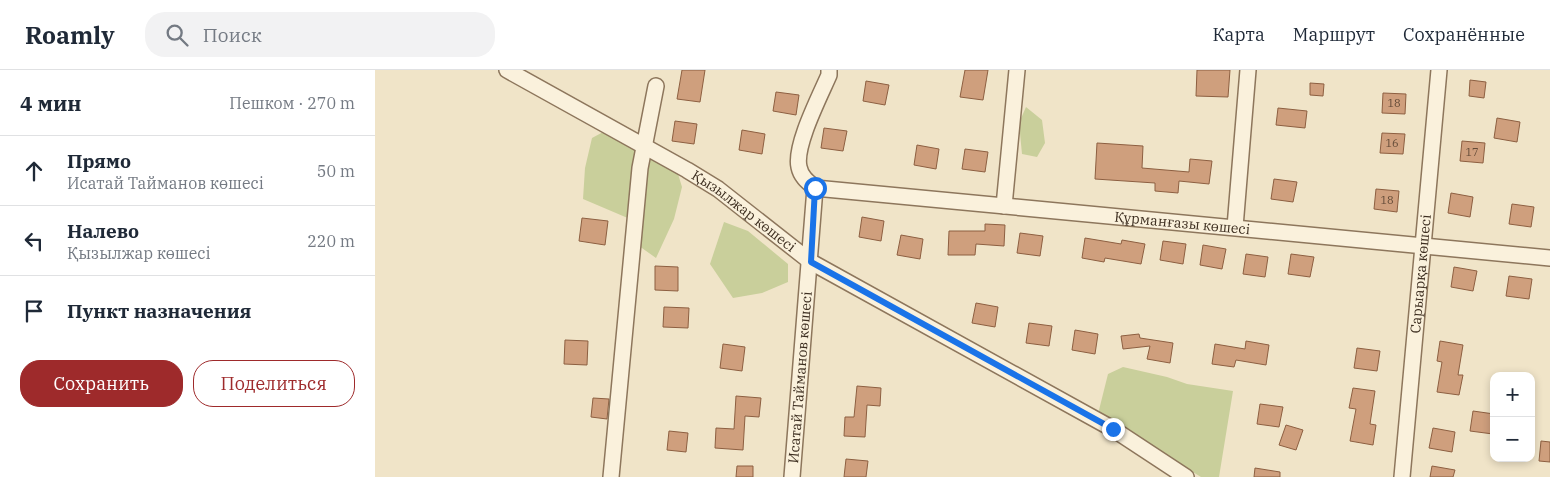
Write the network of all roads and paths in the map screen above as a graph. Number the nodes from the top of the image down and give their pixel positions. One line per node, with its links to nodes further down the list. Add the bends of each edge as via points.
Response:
1 (507, 70): 7 (street, Қызылжар көшесі)
2 (829, 70): 8 (street, via 799,149 799,167 805,180)
3 (1017, 70): 9 (street)
4 (1248, 70): 10 (street)
5 (1439, 70): 11 (street, Сарыарқа көшесі)
6 (656, 86): 7 (street)
7 (644, 147): 13 (street, Қызылжар көшесі, via 717,189); 14 (street)
8 (815, 188): 9 (street, Құрманғазы көшесі); 13 (street, Исатай Тайманов көшесі)
9 (1004, 206): 10 (street, Құрманғазы көшесі)
10 (1235, 227): 11 (street, Құрманғазы көшесі)
11 (1424, 245): 12 (street, Құрманғазы көшесі); 17 (street, Сарыарқа көшесі)
12 (1550, 258)
13 (811, 262): 15 (street, Исатай Тайманов көшесі); 16 (street, Қызылжар көшесі, via 1113,429)
14 (611, 477)
15 (792, 477)
16 (1186, 477)
17 (1402, 477)

